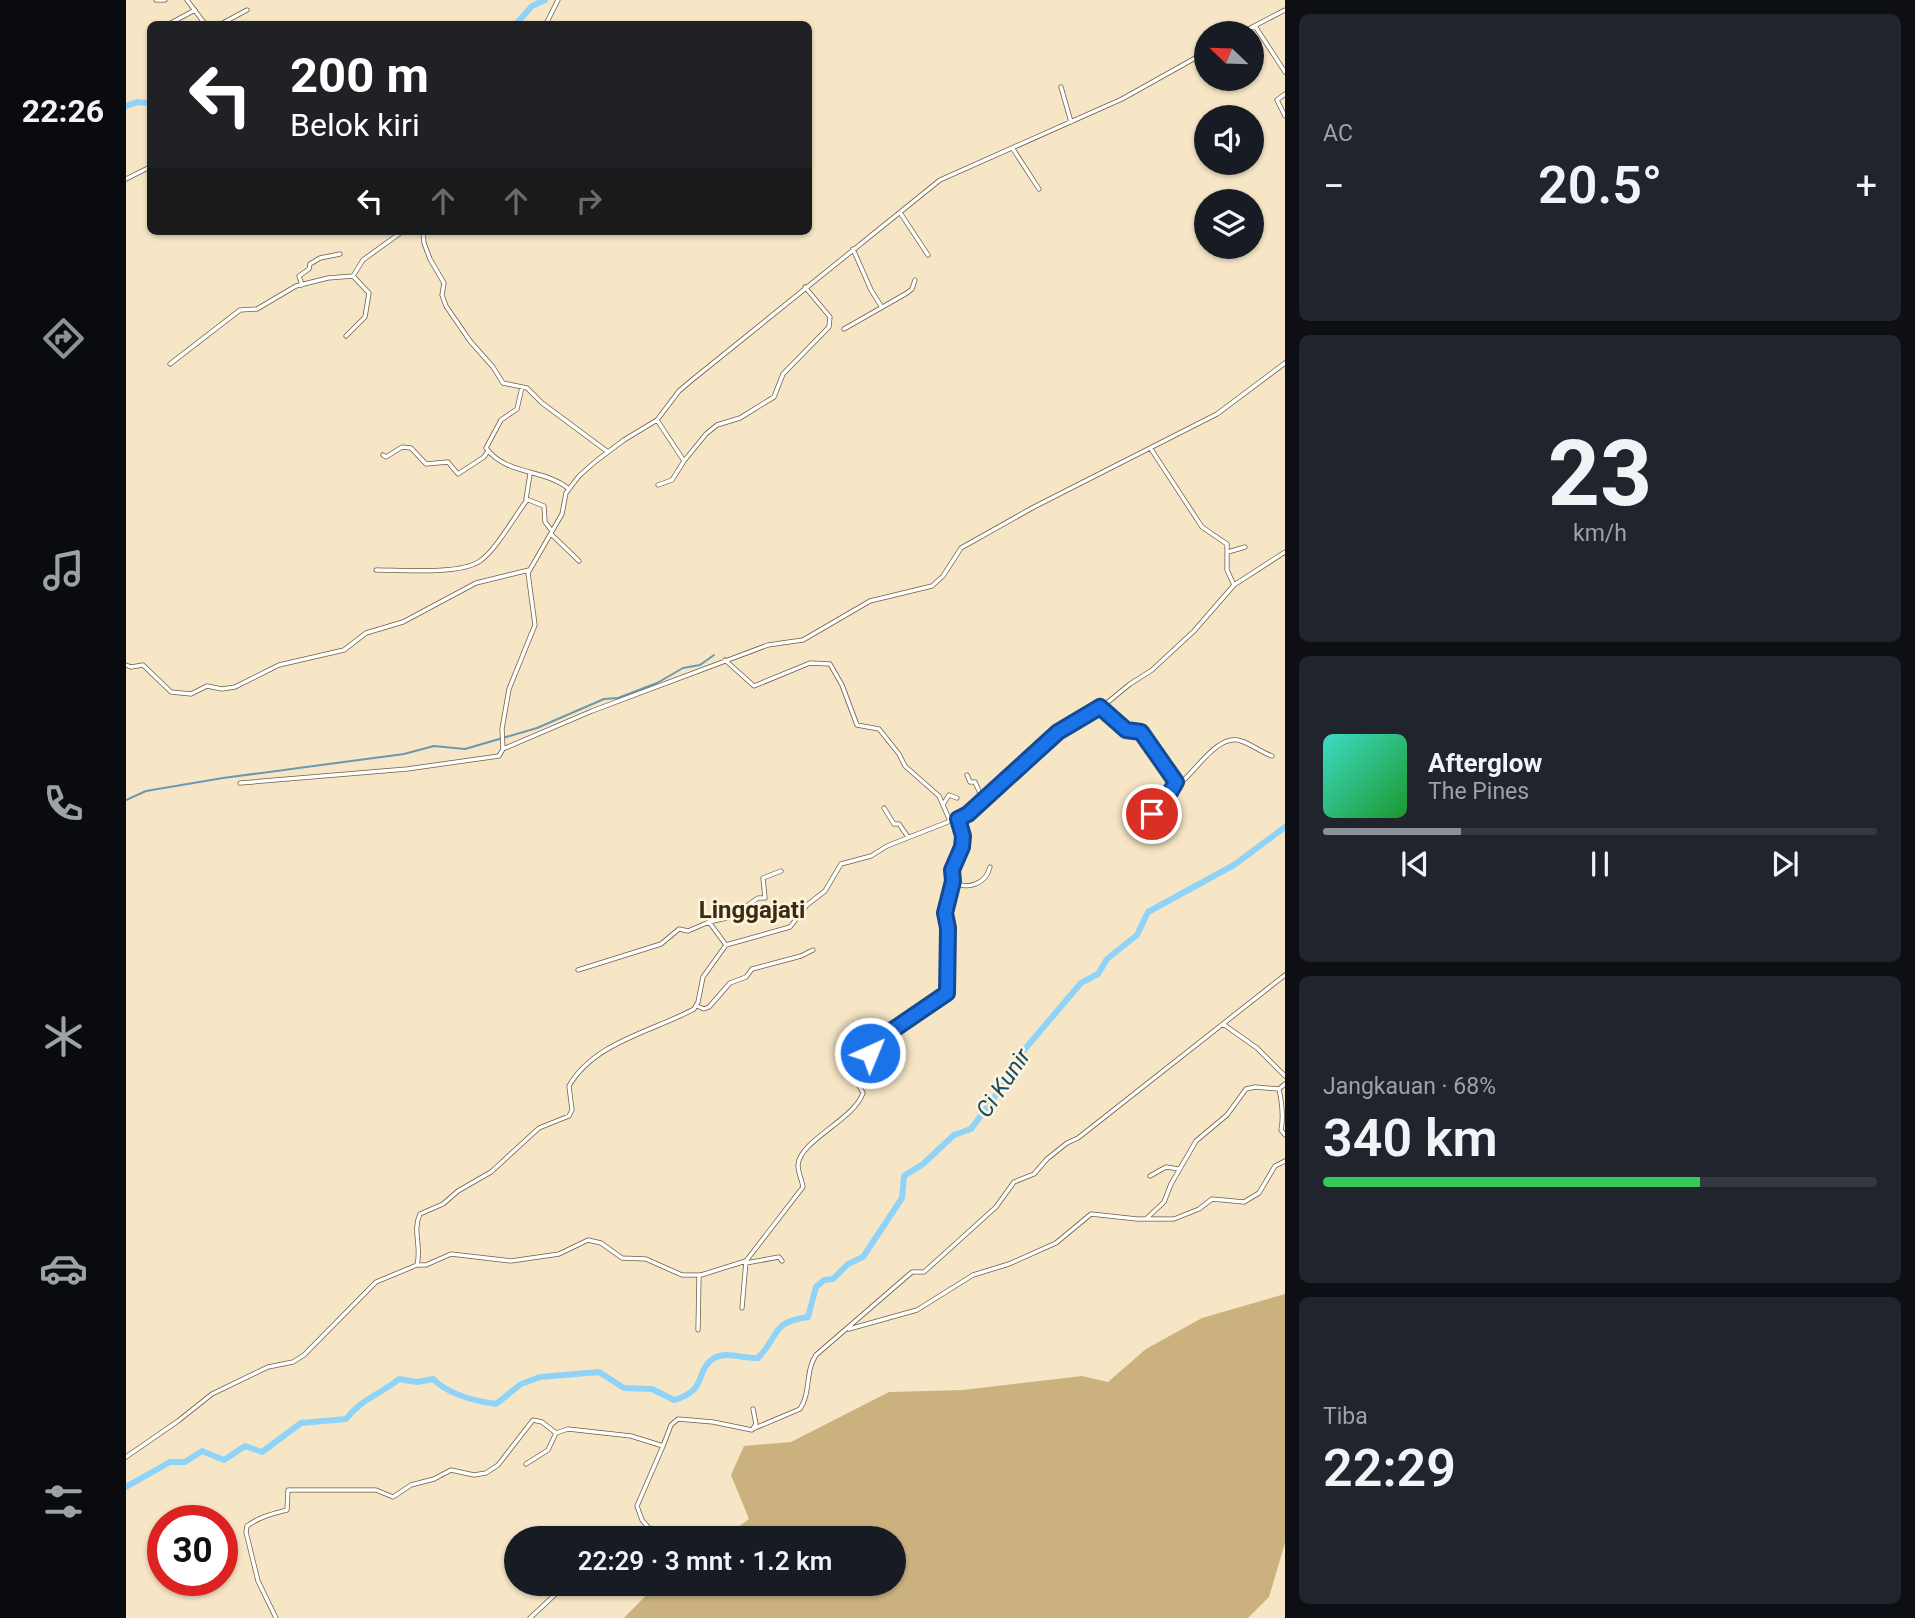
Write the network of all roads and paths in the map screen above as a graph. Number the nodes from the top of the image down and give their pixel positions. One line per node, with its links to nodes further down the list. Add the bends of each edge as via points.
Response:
1 (156, 0): 2 (street)
2 (165, 0)
3 (187, 0): 5 (street)
4 (558, 0): 11 (street)
5 (195, 10): 8 (street); 9 (street)
6 (247, 10): 10 (street)
7 (1285, 10): 12 (street)
8 (175, 21)
9 (203, 21)
10 (227, 21)
11 (548, 21)
12 (1264, 21)
13 (1264, 40): 15 (street)
14 (1194, 59): 19 (street)
15 (1285, 72)
16 (1061, 87): 19 (street)
17 (1285, 94): 18 (street, via 1277,100)
18 (1285, 116)
19 (1071, 122): 20 (street)
20 (1013, 149): 23 (street); 24 (street, via 940,180)
21 (147, 168): 22 (street)
22 (126, 179)
23 (1039, 189)
24 (901, 214): 27 (street); 29 (street)
25 (397, 235): 30 (street, via 363,260)
26 (423, 235): 39 (street, via 444,283 446,306 502,383)
27 (853, 250): 33 (street); 34 (street)
28 (341, 254): 32 (street, via 310,264 299,276)
29 (928, 255)
30 (353, 276): 32 (street); 36 (street, via 369,293 365,317)
31 (915, 280): 34 (street, via 909,291)
32 (302, 285): 38 (street, via 257,309 240,310)
33 (805, 287): 40 (street, via 679,391); 45 (street, via 830,317 829,327 783,374 775,396 749,414 717,425)
34 (881, 306): 35 (street)
35 (844, 329)
36 (346, 336)
37 (1285, 363): 41 (street, via 1236,402)
38 (170, 364)
39 (523, 386): 42 (street, via 517,409 501,420); 43 (street)
40 (657, 420): 43 (street); 45 (street)
41 (1151, 449): 52 (street, via 1202,527 1227,544); 58 (street, via 961,548 932,586 870,601 803,640 768,645)
42 (488, 451): 44 (street, via 458,474 447,462 426,464 411,448); 46 (street, via 497,460)
43 (608, 452): 48 (street)
44 (383, 455)
45 (684, 461): 47 (street, via 672,480)
46 (530, 474): 48 (street, via 558,480); 49 (street)
47 (658, 485)
48 (569, 489): 50 (street)
49 (527, 500): 50 (street, via 545,507 545,522); 55 (street, via 475,564 440,570)
50 (551, 532): 54 (street); 56 (street)
51 (1245, 547): 52 (street)
52 (1228, 552): 57 (street, via 1227,570)
53 (1285, 552): 57 (street)
54 (579, 561)
55 (376, 570)
56 (529, 570): 59 (street, via 476,583 403,622 366,633 344,650 279,665 235,687 210,686 191,694 171,692 143,665); 61 (street, via 535,625 509,689)
57 (1234, 585): 60 (street, via 1152,670)
58 (725, 660): 61 (street); 68 (street, via 754,687 810,663 830,664 857,725 879,729 905,766)
59 (126, 664)
60 (1100, 707): 64 (street, via 1126,730 1144,734); 67 (street, via 1058,732)
61 (503, 749): 65 (street, via 496,757 407,769)
62 (1272, 756): 64 (street, via 1231,740 1204,756 1182,783)
63 (967, 775): 67 (street)
64 (1176, 782): 71 (street, via 1156,811)
65 (240, 783)
66 (957, 798): 68 (street, via 950,795)
67 (983, 800): 70 (street)
68 (944, 803): 72 (street)
69 (884, 808): 73 (street)
70 (958, 819): 72 (street); 76 (street, via 963,842 952,870)
71 (1130, 820)
72 (950, 821): 73 (street)
73 (908, 837): 78 (street, via 871,856 841,864 825,891 785,930)
74 (990, 867): 76 (street, via 985,879 972,885)
75 (780, 871): 77 (street, via 763,878 765,898 758,898 731,918)
76 (953, 881): 95 (street, via 945,913 947,993 874,1044 857,1082 862,1098 802,1155 798,1166 803,1187)
77 (709, 922): 78 (street); 80 (street, via 688,931 679,929 659,945)
78 (726, 945): 82 (street, via 703,977)
79 (813, 950): 82 (street, via 752,969 746,977 730,983 709,1007)
80 (578, 970)
81 (1285, 975): 83 (street)
82 (697, 1006): 96 (street, via 631,1036 591,1062 569,1086 569,1115 539,1128 491,1172 420,1214 415,1229)
83 (1223, 1024): 84 (street, via 1258,1048); 99 (street, via 1067,1143 1034,1174 1014,1182 996,1207 924,1272 912,1272)
84 (1285, 1076)
85 (1285, 1084): 86 (street)
86 (1279, 1089): 87 (street); 89 (street, via 1246,1090 1224,1119 1199,1138)
87 (1285, 1135)
88 (1285, 1161): 93 (street, via 1275,1166 1259,1193 1248,1200 1212,1199 1182,1217)
89 (1179, 1169): 90 (street, via 1166,1167); 91 (street)
90 (1150, 1176)
91 (1157, 1210): 92 (street); 93 (street)
92 (1145, 1219): 93 (street); 99 (street, via 1091,1214 1056,1243 1009,1265 973,1275 918,1310)
93 (1156, 1219)
94 (782, 1261): 95 (street, via 774,1257)
95 (746, 1262): 97 (street); 98 (street)
96 (417, 1265): 97 (street, via 451,1254 511,1261 559,1254 588,1240 622,1258 646,1259 681,1275); 105 (street, via 376,1282 304,1355 212,1394)
97 (699, 1276): 100 (street)
98 (742, 1308)
99 (847, 1329): 102 (street, via 812,1361 802,1407)
100 (698, 1330)
101 (753, 1409): 102 (street)
102 (755, 1428): 104 (street, via 750,1431 678,1419 671,1424)
103 (556, 1433): 104 (street, via 568,1429 632,1436); 106 (street, via 548,1450); 109 (street, via 533,1420 498,1465 486,1473 452,1470 393,1497 376,1490 288,1490 287,1510 259,1518 247,1525 246,1532 258,1581)
104 (663, 1446): 107 (street, via 637,1506)
105 (126, 1457)
106 (526, 1464)
107 (647, 1526)
108 (554, 1596): 110 (street)
109 (276, 1618)
110 (530, 1618)

